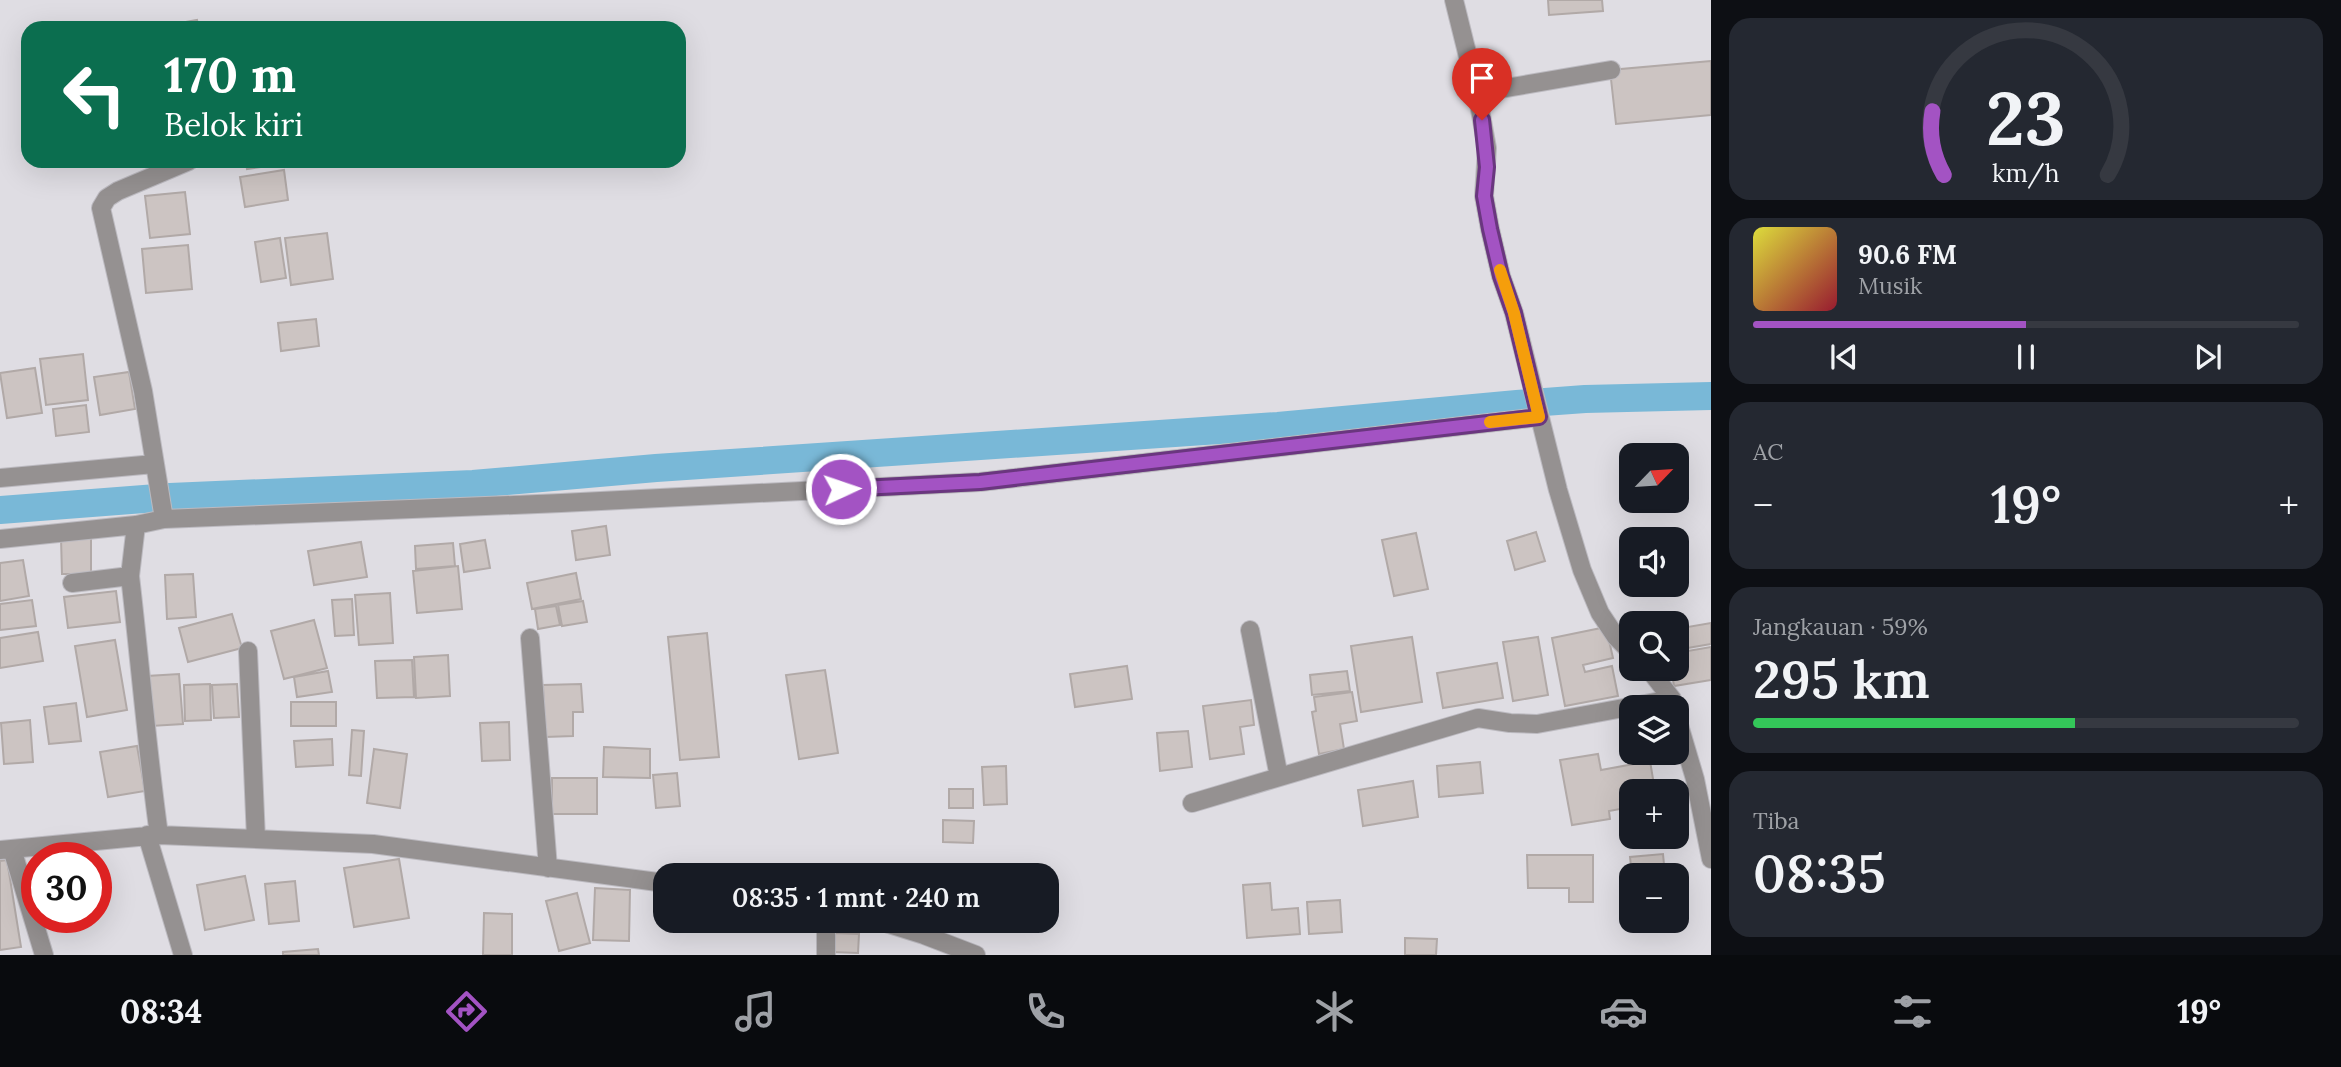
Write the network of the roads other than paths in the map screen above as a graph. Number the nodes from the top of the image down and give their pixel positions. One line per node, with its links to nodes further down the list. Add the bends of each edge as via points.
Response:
1 (1454, 0): 3 (street)
2 (1611, 70): 3 (street)
3 (1477, 93): 5 (street, via 1487,148 1484,196 1490,229)
4 (172, 168): 6 (street, via 118,191 101,208 143,391)
5 (1537, 408): 8 (street, via 980,482 561,503); 15 (street, via 1582,570 1600,613)
6 (154, 464): 7 (street); 8 (street)
7 (0, 478)
8 (163, 514): 9 (street)
9 (136, 525): 10 (street); 11 (street)
10 (0, 539)
11 (130, 576): 12 (street); 21 (street)
12 (72, 583)
13 (1250, 630): 19 (street)
14 (530, 638): 25 (street)
15 (1619, 640)
16 (248, 651): 22 (street)
17 (1619, 714): 19 (street, via 1536,724 1478,718)
18 (1689, 758): 24 (street)
19 (1279, 777): 20 (street)
20 (1192, 803)
21 (153, 835): 22 (street); 23 (street); 30 (street)
22 (256, 839): 25 (street, via 373,844)
23 (6, 849): 29 (street)
24 (1711, 859)
25 (548, 868): 26 (street)
26 (653, 881)
27 (826, 933): 31 (street)
28 (918, 933): 32 (street)
29 (44, 955)
30 (183, 955)
31 (826, 955)
32 (976, 955)

